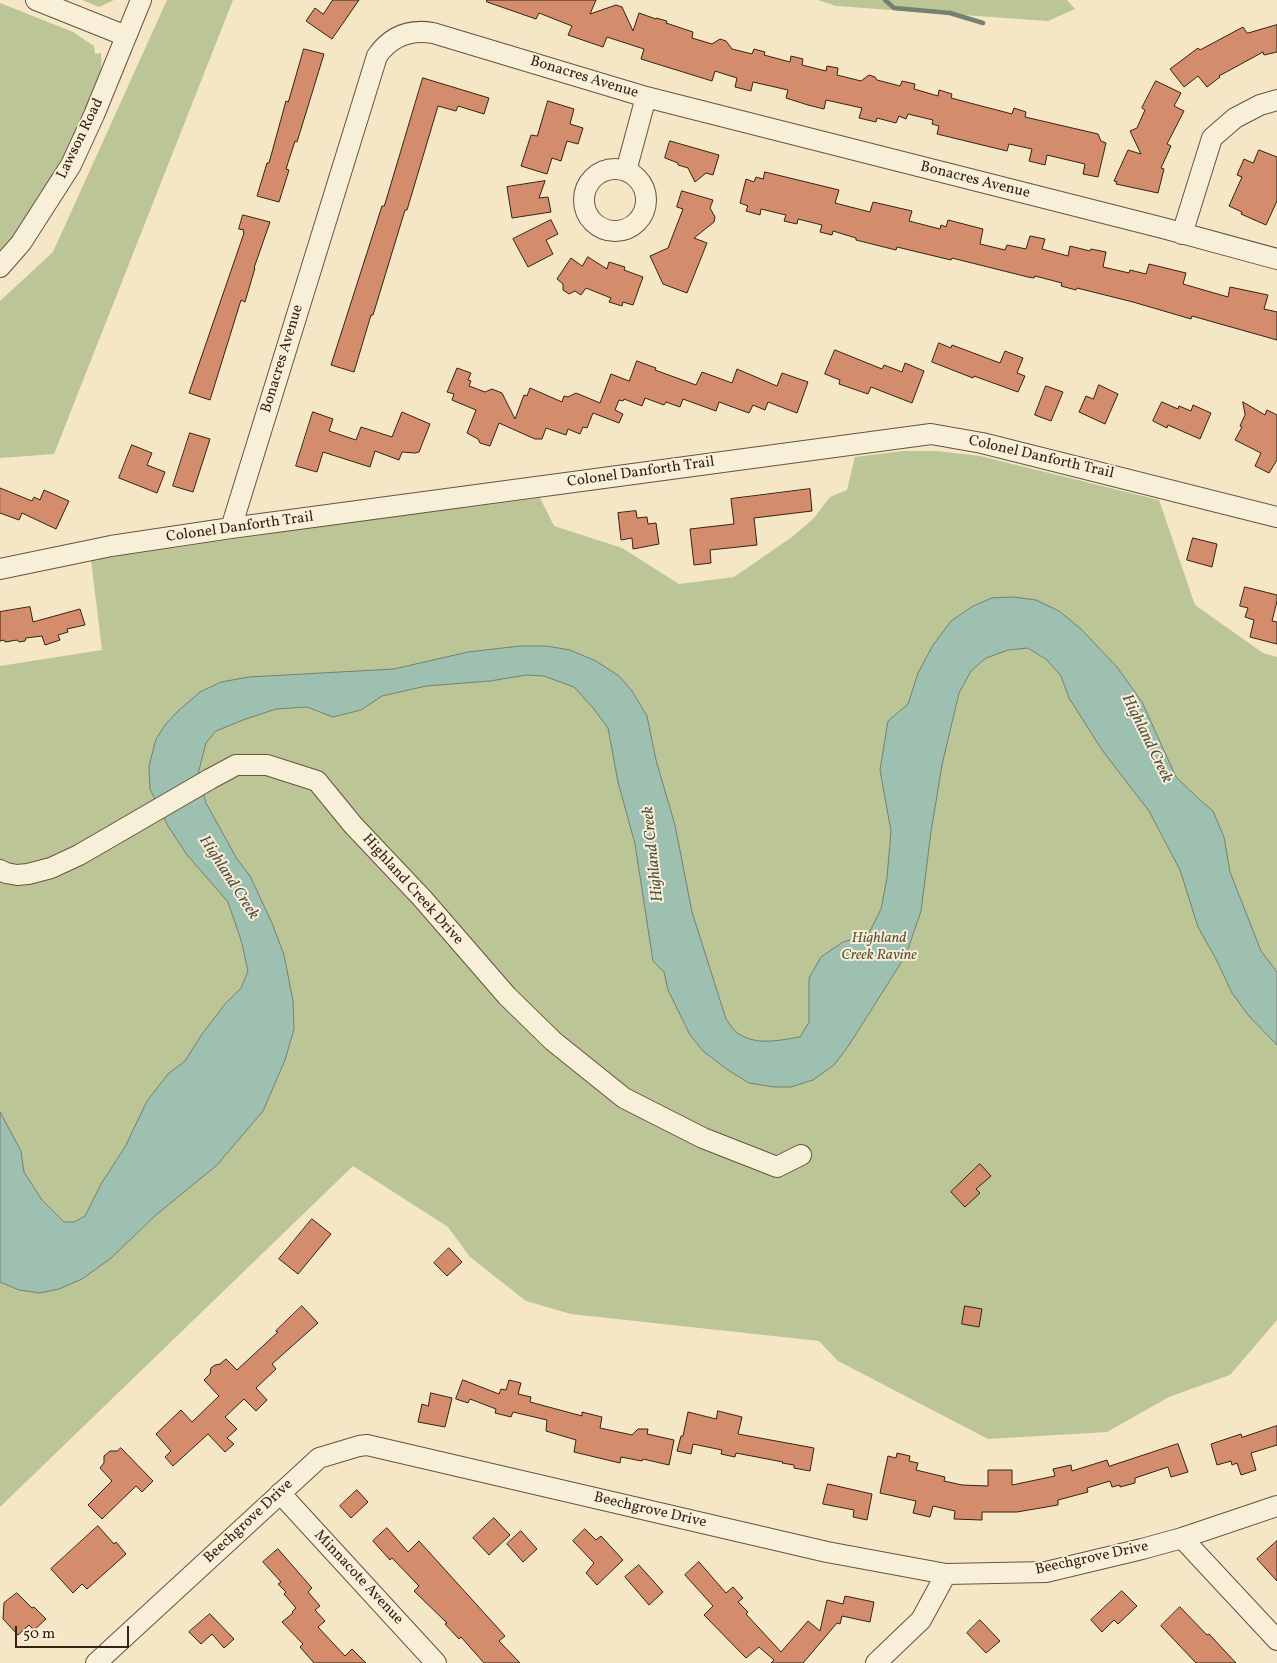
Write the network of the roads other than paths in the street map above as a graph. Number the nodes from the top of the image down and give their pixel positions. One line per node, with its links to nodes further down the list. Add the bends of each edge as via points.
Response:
1 (36, 0): 3 (street)
2 (141, 0): 3 (street, Lawson Road)
3 (126, 36): 9 (street, Lawson Road, via 71,165 21,243)
4 (646, 97): 6 (street); 7 (street, Bonacres Avenue); 11 (street, Bonacres Avenue, via 434,33 405,33 388,42 377,56)
5 (1277, 100): 7 (street, via 1235,118 1212,138)
6 (626, 171)
7 (1182, 234): 8 (street, Bonacres Avenue)
8 (1277, 260)
9 (0, 267)
10 (1277, 517): 11 (street, Colonel Danforth Trail, via 982,442 931,434)
11 (231, 528): 12 (street, Colonel Danforth Trail, via 110,546)
12 (0, 569)
13 (0, 870): 14 (street, Highland Creek Drive, via 17,875 51,868 236,765 267,765 317,780 353,825 422,898 506,996 553,1041 624,1098 703,1138 777,1166)
14 (801, 1155)
15 (280, 1493): 18 (street, Beechgrove Drive, via 319,1458 367,1445 827,1552); 20 (street, Beechgrove Drive); 21 (street, Minnacote Avenue)
16 (1277, 1506): 17 (street, Beechgrove Drive)
17 (1182, 1538): 18 (street, Beechgrove Drive, via 1046,1572); 19 (street)
18 (946, 1574): 22 (street, via 921,1620)
19 (1277, 1640)
20 (96, 1663)
21 (436, 1663)
22 (876, 1663)

